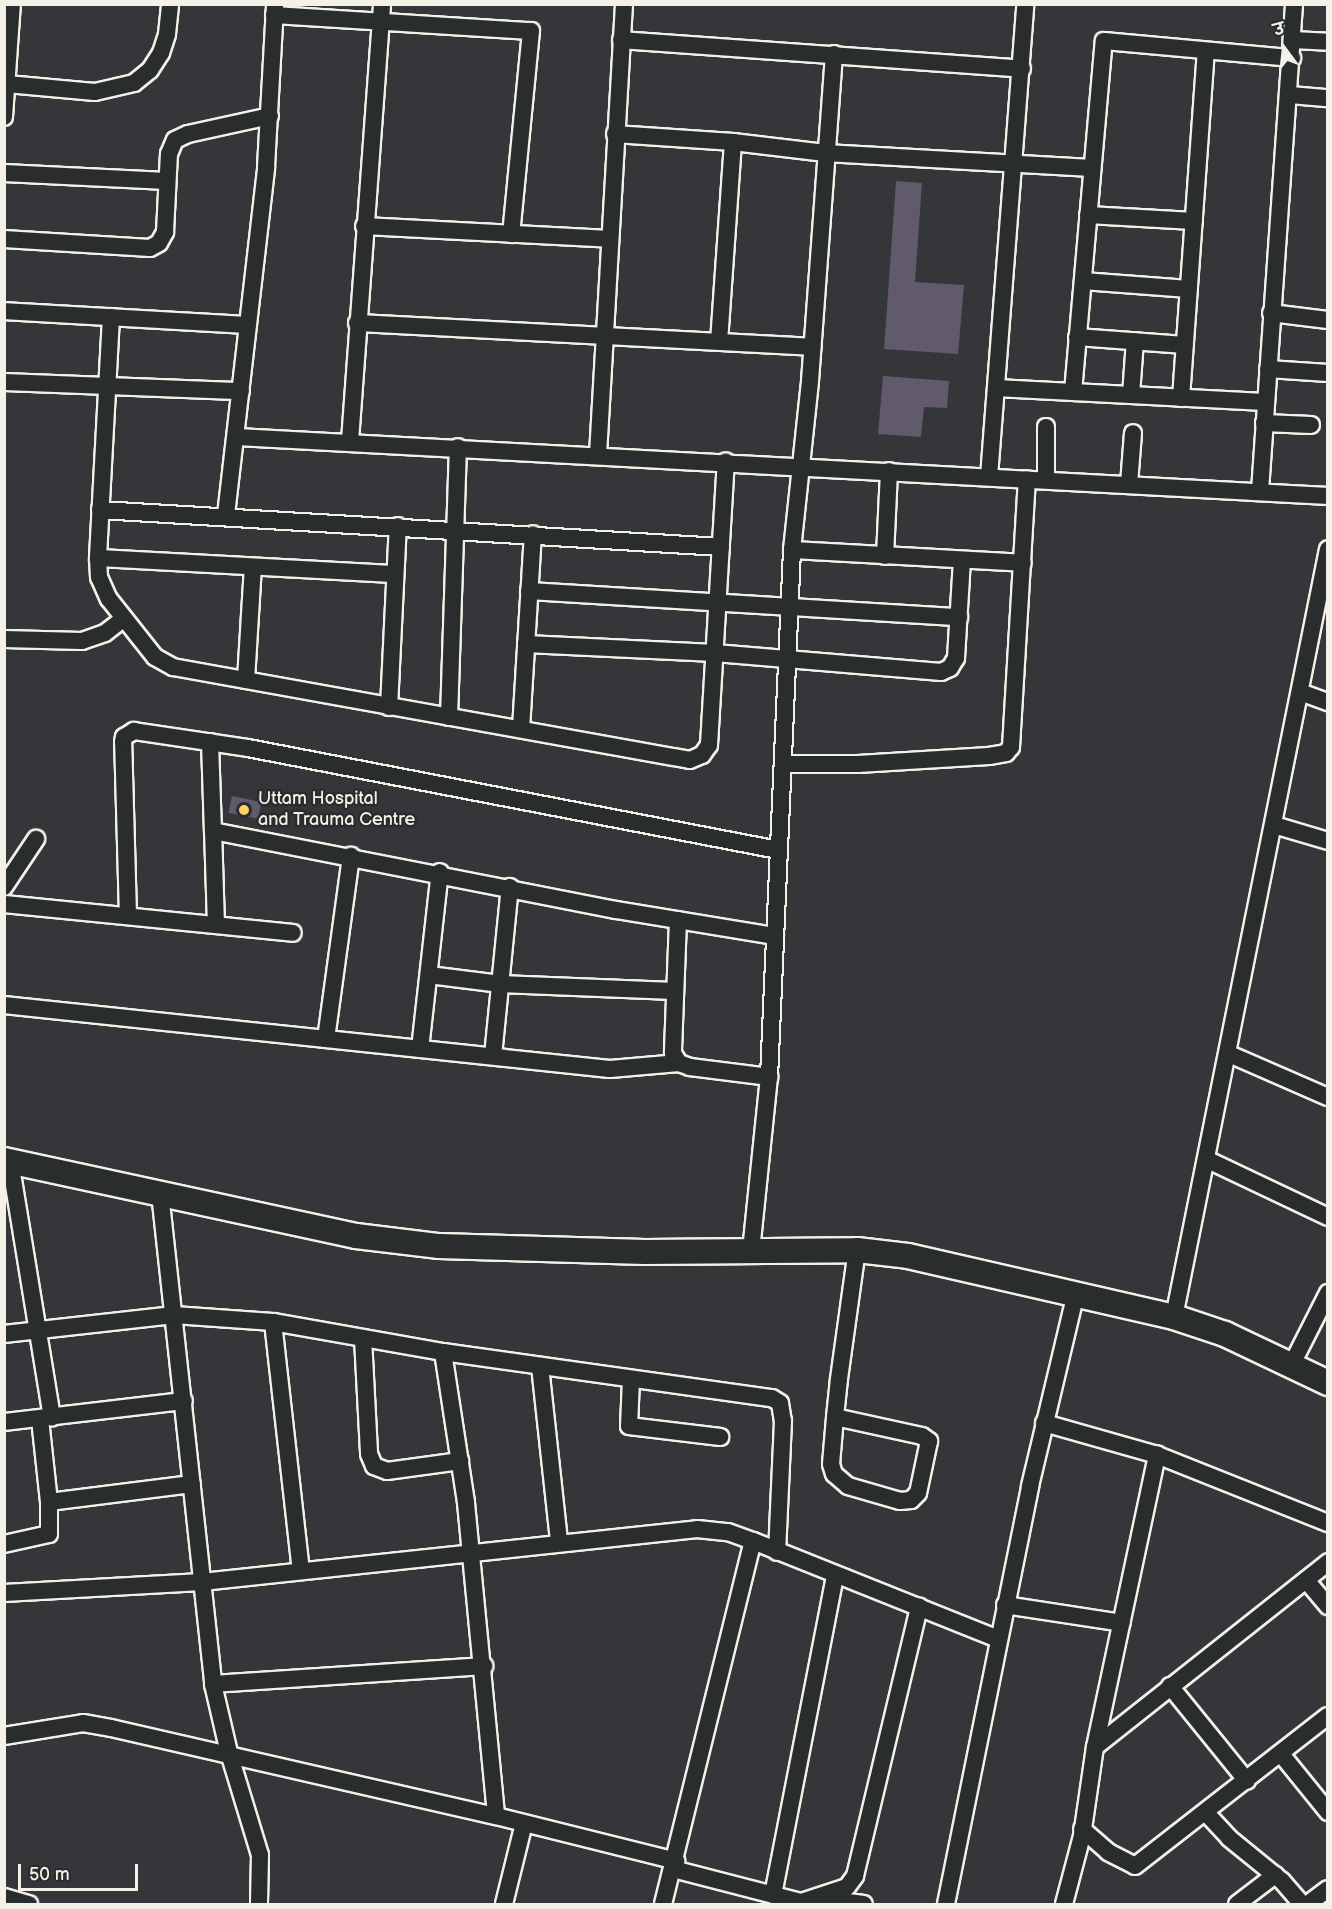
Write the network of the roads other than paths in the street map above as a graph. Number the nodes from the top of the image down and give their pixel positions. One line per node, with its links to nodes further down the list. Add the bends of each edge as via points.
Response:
1 (12, 4): 16 (street)
2 (170, 4): 16 (street, via 167,34 160,53 150,70 134,82 95,92)
3 (382, 4): 8 (street)
4 (624, 4): 9 (street)
5 (1025, 4): 15 (street)
6 (1294, 4): 10 (street)
7 (274, 10): 8 (street); 19 (street)
8 (380, 22): 30 (street); 31 (street, via 531,31)
9 (621, 40): 13 (street); 21 (street)
10 (1293, 40): 11 (street); 14 (street)
11 (1328, 42)
12 (1206, 52): 14 (street); 25 (street, via 1104,41); 29 (street)
13 (834, 54): 15 (street); 23 (street)
14 (1292, 58): 17 (street)
15 (1022, 69): 24 (street)
16 (7, 84): 20 (street)
17 (1290, 95): 18 (street); 37 (street)
18 (1328, 98)
19 (270, 116): 27 (street, via 175,140 169,154); 41 (street)
20 (4, 117)
21 (615, 134): 22 (street); 33 (street)
22 (733, 142): 23 (street); 45 (street)
23 (825, 153): 24 (street); 47 (street)
24 (1015, 164): 25 (street); 52 (street)
25 (1092, 168): 28 (street)
26 (4, 173): 27 (street)
27 (167, 181): 32 (street, via 165,232 159,243 150,248)
28 (1088, 215): 29 (street); 34 (street)
29 (1194, 221): 35 (street)
30 (364, 226): 31 (street); 40 (street)
31 (511, 234): 33 (street)
32 (4, 239)
33 (610, 239): 42 (street)
34 (1083, 281): 35 (street); 43 (street)
35 (1189, 289): 46 (street)
36 (4, 311): 38 (street)
37 (1271, 313): 39 (street); 48 (street)
38 (111, 317): 41 (street); 51 (street)
39 (1328, 320)
40 (357, 323): 42 (street); 63 (street)
41 (248, 325): 53 (street)
42 (604, 336): 45 (street); 65 (street)
43 (1077, 337): 44 (street); 54 (street)
44 (1135, 341): 46 (street); 55 (street)
45 (719, 342): 47 (street)
46 (1185, 345): 56 (street)
47 (812, 347): 67 (street)
48 (1268, 369): 49 (street); 57 (street)
49 (1328, 373)
50 (4, 382): 51 (street)
51 (105, 385): 53 (street); 75 (street)
52 (996, 388): 54 (street); 69 (street)
53 (241, 391): 62 (street)
54 (1073, 392): 55 (street)
55 (1131, 395): 56 (street)
56 (1181, 398): 57 (street)
57 (1266, 402): 58 (street)
58 (1264, 423): 59 (street); 73 (street)
59 (1311, 425)
60 (1046, 427): 71 (street)
61 (1133, 433): 72 (street)
62 (237, 437): 63 (street); 76 (street)
63 (350, 441): 64 (street)
64 (458, 447): 65 (street); 78 (street)
65 (598, 455): 66 (street)
66 (726, 462): 67 (street); 80 (street)
67 (801, 466): 68 (street); 82 (street)
68 (889, 471): 69 (street); 83 (street)
69 (989, 477): 70 (street)
70 (1027, 479): 71 (street); 86 (street)
71 (1046, 480): 72 (street)
72 (1129, 484): 73 (street)
73 (1260, 491): 74 (street)
74 (1328, 496)
75 (100, 510): 76 (street); 84 (street)
76 (226, 515): 77 (street)
77 (398, 526): 78 (street); 88 (street)
78 (455, 529): 79 (street); 102 (street)
79 (533, 534): 80 (street); 89 (street)
80 (721, 547): 90 (street)
81 (1328, 549): 99 (street)
82 (792, 550): 83 (street); 91 (street)
83 (885, 556): 85 (street)
84 (98, 558): 87 (street); 93 (street, via 99,577)
85 (962, 560): 86 (street); 92 (street)
86 (1023, 563): 105 (street, via 1011,747 1006,753 858,764)
87 (253, 567): 88 (street); 98 (street)
88 (394, 574): 101 (street)
89 (529, 591): 90 (street); 95 (street)
90 (718, 602): 91 (street); 96 (street)
91 (789, 606): 92 (street); 97 (street)
92 (959, 617): 97 (street, via 956,658 950,668 941,672)
93 (124, 618): 94 (street, via 105,633 82,641); 98 (street, via 155,657 172,667)
94 (4, 639)
95 (526, 644): 96 (street); 103 (street)
96 (715, 653): 97 (street); 103 (street, via 709,745 702,755 690,760)
97 (787, 658): 105 (street)
98 (246, 680): 101 (street)
99 (1300, 692): 100 (street); 106 (street)
100 (1328, 702)
101 (389, 706): 102 (street)
102 (449, 717): 103 (street)
103 (521, 729)
104 (210, 742): 107 (street); 110 (street); 116 (street, via 134,731 124,736)
105 (783, 764): 110 (street)
106 (1274, 825): 109 (street); 127 (street)
107 (213, 831): 111 (street); 118 (street)
108 (36, 839): 113 (street)
109 (1328, 841)
110 (778, 850): 120 (street)
111 (351, 856): 112 (street); 125 (street)
112 (440, 872): 114 (street); 121 (street)
113 (4, 887)
114 (510, 887): 117 (street); 122 (street)
115 (4, 904): 116 (street)
116 (128, 916): 118 (street)
117 (678, 920): 120 (street); 123 (street)
118 (216, 925): 119 (street)
119 (293, 933)
120 (775, 936): 130 (street)
121 (429, 975): 122 (street); 126 (street)
122 (501, 984): 123 (street); 128 (street)
123 (674, 991): 129 (street, via 671,1045)
124 (4, 1005): 125 (street)
125 (326, 1039): 126 (street)
126 (420, 1049): 128 (street)
127 (1229, 1054): 131 (street); 132 (street)
128 (493, 1056): 129 (street, via 610,1069)
129 (679, 1063): 130 (street)
130 (769, 1077): 137 (street)
131 (1328, 1097)
132 (1208, 1160): 135 (street); 141 (street)
133 (7, 1161): 134 (street); 143 (street)
134 (160, 1193): 137 (street, via 356,1236 439,1246); 140 (street)
135 (1328, 1217)
136 (857, 1250): 137 (street); 138 (street, via 908,1256); 152 (street)
137 (752, 1251)
138 (1077, 1293): 141 (street); 155 (street)
139 (1328, 1293): 148 (street)
140 (174, 1315): 142 (street); 143 (street); 151 (street)
141 (1174, 1317): 148 (street, via 1225,1334)
142 (273, 1322): 145 (street); 168 (street)
143 (36, 1332): 144 (street); 153 (street)
144 (4, 1334)
145 (363, 1338): 146 (street); 158 (street, via 369,1454 374,1466 387,1470)
146 (443, 1352): 147 (street); 158 (street)
147 (540, 1366): 149 (street); 163 (street)
148 (1291, 1366): 150 (street)
149 (631, 1379): 156 (street, via 629,1426); 166 (street, via 772,1398 780,1403 783,1421)
150 (1328, 1383)
151 (184, 1401): 153 (street); 159 (street)
152 (835, 1417): 152 (street, via 831,1464 840,1481 900,1501 911,1500 918,1493 929,1441 922,1436)
153 (46, 1418): 154 (street); 160 (street)
154 (4, 1422)
155 (1044, 1423): 157 (street); 173 (street)
156 (720, 1437)
157 (1156, 1455): 161 (street); 176 (street)
158 (460, 1461): 165 (street)
159 (192, 1484): 160 (street); 171 (street)
160 (49, 1502): 164 (street, via 50,1534)
161 (1328, 1523)
162 (753, 1541): 163 (street, via 728,1532 697,1529); 166 (street); 192 (street)
163 (559, 1542): 165 (street)
164 (4, 1544)
165 (469, 1552): 168 (street); 178 (street)
166 (777, 1552): 169 (street)
167 (1328, 1562): 170 (street)
168 (301, 1570): 171 (street)
169 (835, 1575): 175 (street); 195 (street)
170 (1306, 1580): 174 (street); 180 (street)
171 (202, 1582): 172 (street); 179 (street)
172 (4, 1593)
173 (1005, 1605): 176 (street); 177 (street)
174 (1328, 1606)
175 (919, 1607): 177 (street); 197 (street, via 855,1876 847,1887)
176 (1122, 1623): 183 (street)
177 (998, 1639): 203 (street)
178 (484, 1666): 179 (street); 189 (street)
179 (213, 1684): 184 (street)
180 (1170, 1686): 183 (street); 186 (street)
181 (1328, 1716): 185 (street)
182 (4, 1736): 184 (street, via 82,1723)
183 (1095, 1747): 191 (street)
184 (228, 1753): 189 (street); 199 (street, via 260,1855)
185 (1281, 1754): 186 (street); 187 (street)
186 (1247, 1781): 188 (street)
187 (1328, 1812)
188 (1207, 1814): 191 (street, via 1135,1866 1108,1852); 193 (street, via 1229,1838)
189 (496, 1816): 190 (street)
190 (524, 1823): 192 (street); 200 (street)
191 (1082, 1830): 204 (street)
192 (674, 1865): 195 (street); 201 (street)
193 (1275, 1875): 205 (street); 206 (street)
194 (1328, 1889): 207 (street)
195 (773, 1895): 197 (street, via 801,1902)
196 (4, 1897): 198 (street)
197 (820, 1899): 202 (street)
198 (29, 1905)
199 (259, 1905)
200 (504, 1905)
201 (663, 1905)
202 (864, 1905)
203 (946, 1905)
204 (1064, 1905)
205 (1238, 1905)
206 (1302, 1905)
207 (1308, 1905)

